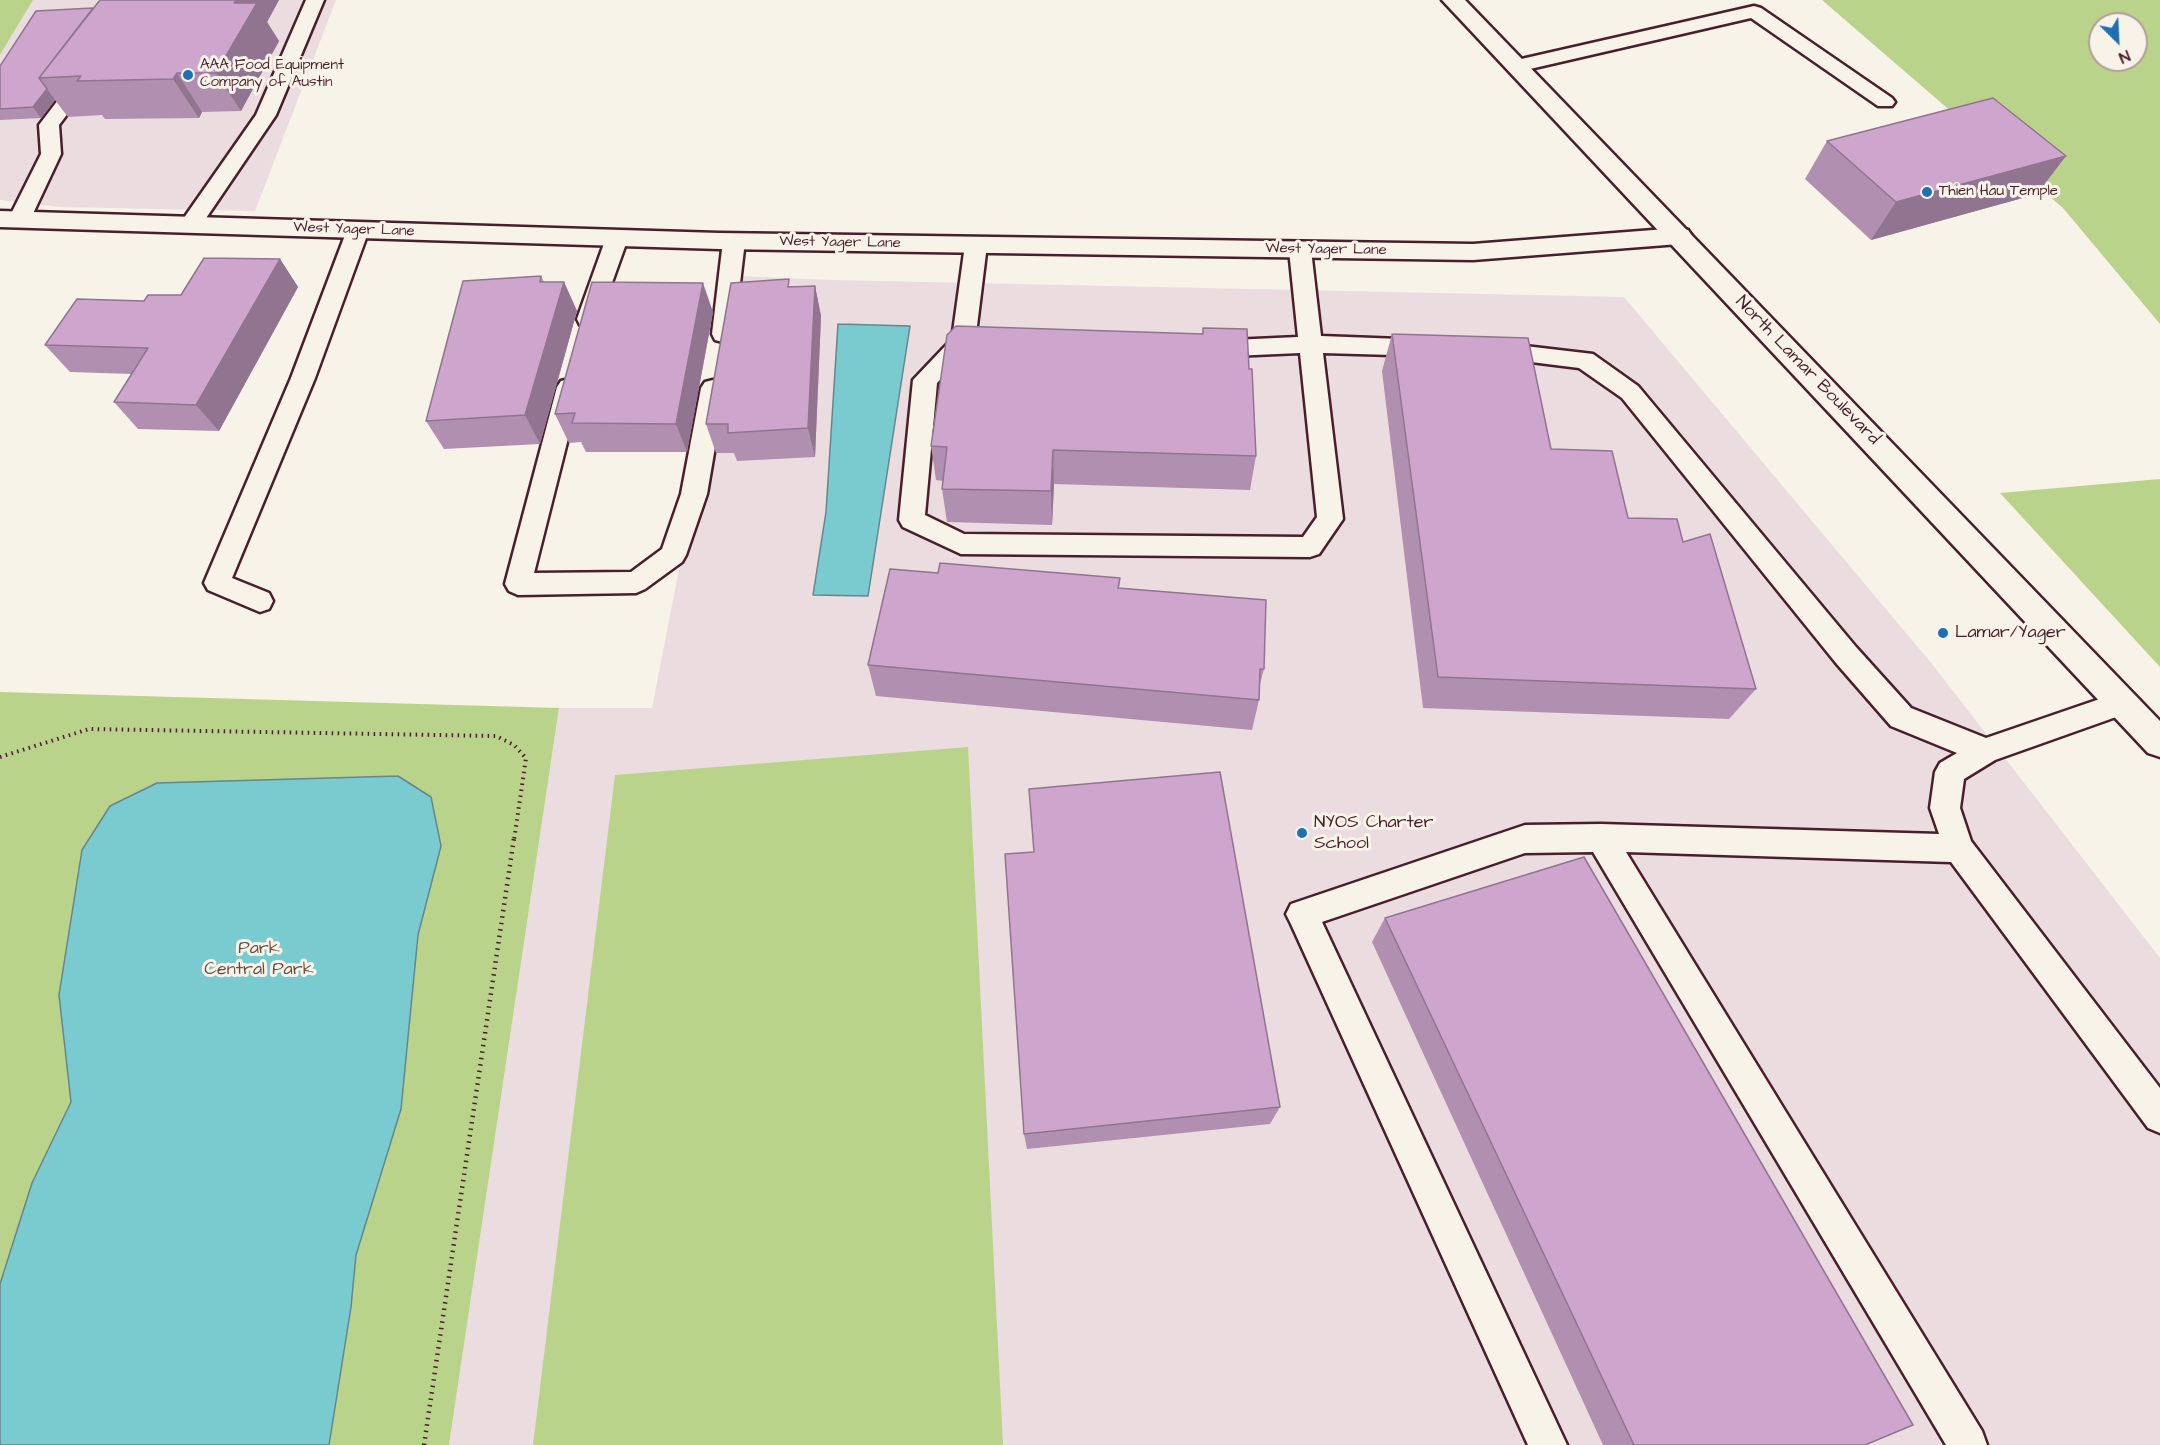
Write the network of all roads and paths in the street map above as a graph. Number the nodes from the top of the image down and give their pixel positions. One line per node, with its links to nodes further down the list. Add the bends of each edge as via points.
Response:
1 (315, 0): 7 (lane, via 266,115)
2 (1453, 0): 4 (main road, North Lamar Boulevard)
3 (96, 63): 6 (lane, via 49,125 51,154)
4 (1516, 66): 5 (lane, via 1754,12); 9 (main road, North Lamar Boulevard)
5 (1885, 102)
6 (10, 220): 7 (main road, West Yager Lane)
7 (190, 225): 8 (main road, West Yager Lane)
8 (358, 230): 10 (main road, West Yager Lane); 16 (lane, via 303,378 217,583)
9 (1679, 236): 13 (main road, West Yager Lane, via 1473,252); 17 (main road, North Lamar Boulevard)
10 (617, 238): 11 (main road, West Yager Lane); 11 (lane, via 577,356 518,584 636,582 674,555 694,494 718,364)
11 (734, 241): 12 (main road, West Yager Lane)
12 (976, 245): 13 (main road, West Yager Lane); 14 (lane, via 975,343 925,380 912,520 961,544 1310,548 1330,519)
13 (1300, 250): 14 (lane)
14 (1310, 344): 15 (lane); 19 (lane, via 1519,351 1585,360 1630,392 1901,717)
15 (1192, 350)
16 (260, 601)
17 (2122, 703): 18 (main road, North Lamar Boulevard); 19 (lane)
18 (2160, 743)
19 (1985, 752): 22 (lane, via 1950,772 1945,807)
20 (0, 757): 24 (path, via 89,729 496,736 514,745 526,758)
21 (1601, 838): 22 (lane); 25 (lane, via 1525,839 1302,914); 26 (lane)
22 (1959, 848): 23 (lane)
23 (2160, 1116)
24 (424, 1445)
25 (1548, 1445)
26 (1968, 1445)

